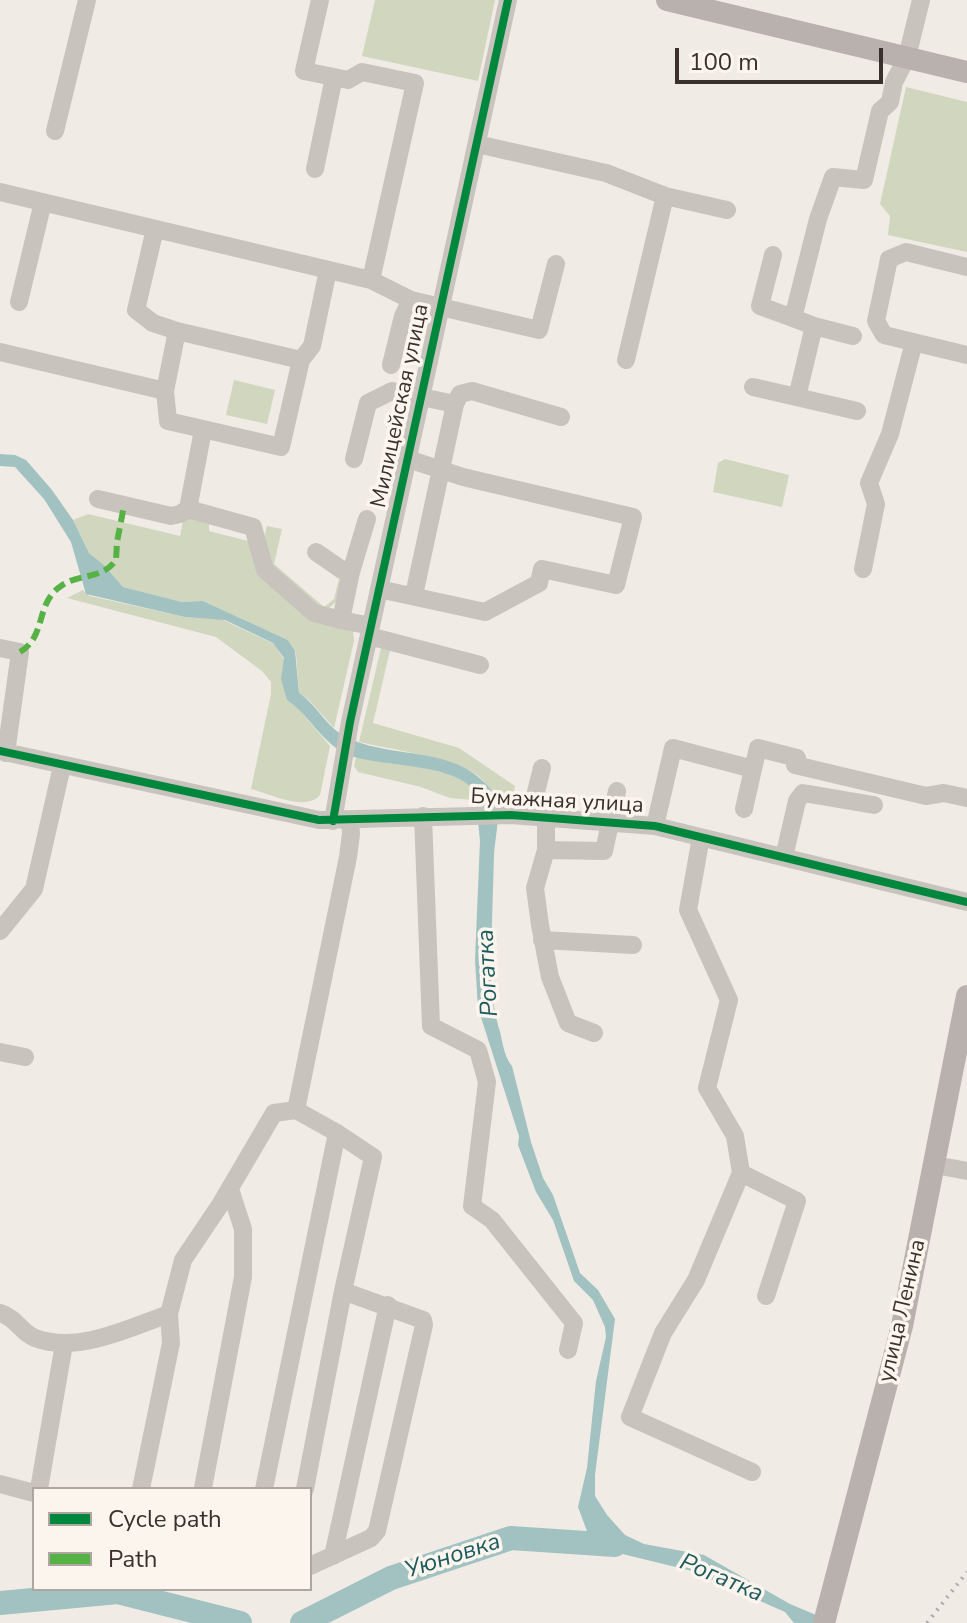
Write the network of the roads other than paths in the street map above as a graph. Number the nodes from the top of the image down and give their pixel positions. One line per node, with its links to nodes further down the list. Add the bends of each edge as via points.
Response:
1 (87, 0): 9 (street)
2 (320, 0): 8 (street, via 304,71)
3 (508, 0): 10 (street, Милицейская улица)
4 (667, 0): 6 (main road)
5 (921, 0): 6 (street)
6 (907, 57): 7 (main road); 25 (street, via 890,102 880,111 864,180 833,177)
7 (967, 72)
8 (334, 77): 11 (street); 21 (street, via 348,80 362,72 415,83)
9 (55, 131)
10 (477, 144): 13 (street, via 606,173); 24 (street, Милицейская улица)
11 (315, 169)
12 (0, 192): 14 (street)
13 (665, 196): 15 (street); 33 (street)
14 (43, 202): 16 (street); 23 (street)
15 (727, 210)
16 (155, 229): 20 (street); 27 (street, via 136,310)
17 (773, 255): 25 (street, via 760,306)
18 (556, 264): 24 (street, via 539,330)
19 (967, 267): 29 (street, via 906,252 889,259 876,321 884,335)
20 (328, 270): 21 (street); 32 (street, via 312,346)
21 (371, 280): 22 (street)
22 (411, 300): 24 (street); 34 (street)
23 (19, 302)
24 (441, 307): 37 (street, Милицейская улица)
25 (793, 318): 26 (street)
26 (814, 326): 28 (street); 38 (street)
27 (177, 331): 32 (street); 36 (street)
28 (853, 336)
29 (914, 342): 31 (street); 50 (street, via 890,434 869,483 876,504)
30 (0, 352): 36 (street)
31 (967, 355)
32 (301, 360): 42 (street, via 281,447)
33 (626, 360)
34 (391, 365)
35 (753, 387): 38 (street)
36 (165, 391): 42 (street, via 168,421)
37 (421, 397): 39 (street); 43 (street, via 392,391 368,403); 44 (street, Милицейская улица)
38 (797, 397): 40 (street)
39 (455, 404): 41 (street, via 460,394 472,391); 45 (street)
40 (857, 411)
41 (561, 417)
42 (203, 430): 47 (street)
43 (354, 459)
44 (408, 459): 45 (street); 52 (street, Милицейская улица)
45 (442, 468): 53 (street); 53 (street, via 633,517 616,585 542,569 539,583 485,612)
46 (98, 499): 47 (street, via 171,516)
47 (188, 509): 54 (street, via 253,527 265,570 314,613)
48 (367, 519): 51 (street)
49 (316, 552): 51 (street)
50 (863, 569)
51 (351, 572): 54 (street)
52 (379, 589): 53 (street); 55 (street, Милицейская улица)
53 (414, 595)
54 (341, 620): 55 (street)
55 (370, 631): 57 (street); 69 (street, Милицейская улица, via 341,763)
56 (0, 648): 58 (street, via 20,652)
57 (480, 665)
58 (6, 694): 59 (street)
59 (3, 752): 60 (street, Бумажная улица)
60 (62, 766): 69 (street, Бумажная улица); 76 (street, via 34,889)
61 (542, 768): 68 (street)
62 (753, 769): 64 (street, via 758,748 797,758 795,765 810,769 926,796); 66 (street); 71 (street, via 673,748)
63 (617, 791): 70 (street)
64 (967, 798)
65 (874, 805): 74 (street, via 803,793)
66 (744, 809)
67 (423, 816): 68 (street, Бумажная улица); 69 (street, Бумажная улица); 96 (street, via 431,1026 478,1050 487,1082 472,1206 492,1220 574,1323)
68 (529, 816): 70 (street, Бумажная улица); 73 (street)
69 (341, 820): 84 (street, Милицейская улица, via 348,857)
70 (609, 820): 71 (street, Бумажная улица); 73 (street, via 604,851)
71 (655, 826): 72 (street, Бумажная улица)
72 (701, 837): 74 (street, Бумажная улица); 88 (street, via 688,910 729,1000 707,1088 735,1136)
73 (546, 850): 77 (street, via 535,888)
74 (784, 857): 75 (street, Бумажная улица)
75 (967, 902)
76 (0, 931)
77 (542, 940): 78 (street); 81 (street, via 568,1023)
78 (633, 945)
79 (967, 996): 80 (main road, улица Ленина)
80 (964, 1022): 86 (main road, улица Ленина)
81 (594, 1033)
82 (0, 1052): 83 (street)
83 (25, 1057)
84 (296, 1110): 85 (street); 89 (street, via 274,1113)
85 (337, 1133): 90 (street, via 373,1157); 102 (street)
86 (935, 1165): 87 (street); 107 (main road, улица Ленина, via 902,1326)
87 (967, 1171)
88 (741, 1173): 91 (street, via 797,1201); 97 (street, via 696,1280 663,1333 630,1417)
89 (230, 1189): 94 (street, via 183,1260); 101 (street, via 243,1229 243,1277)
90 (343, 1291): 92 (street); 103 (street)
91 (766, 1296)
92 (388, 1305): 105 (street); 105 (street, via 424,1325 401,1433 377,1531)
93 (0, 1313): 95 (street, via 11,1316 32,1337)
94 (169, 1314): 95 (street, via 105,1337); 100 (street, via 171,1343)
95 (64, 1344): 99 (street)
96 (568, 1350)
97 (752, 1472)
98 (0, 1484): 104 (street)
99 (39, 1487)
100 (141, 1487)
101 (203, 1487)
102 (264, 1487)
103 (305, 1487)
104 (32, 1492)
105 (333, 1556): 106 (street)
106 (312, 1565)
107 (824, 1623)

